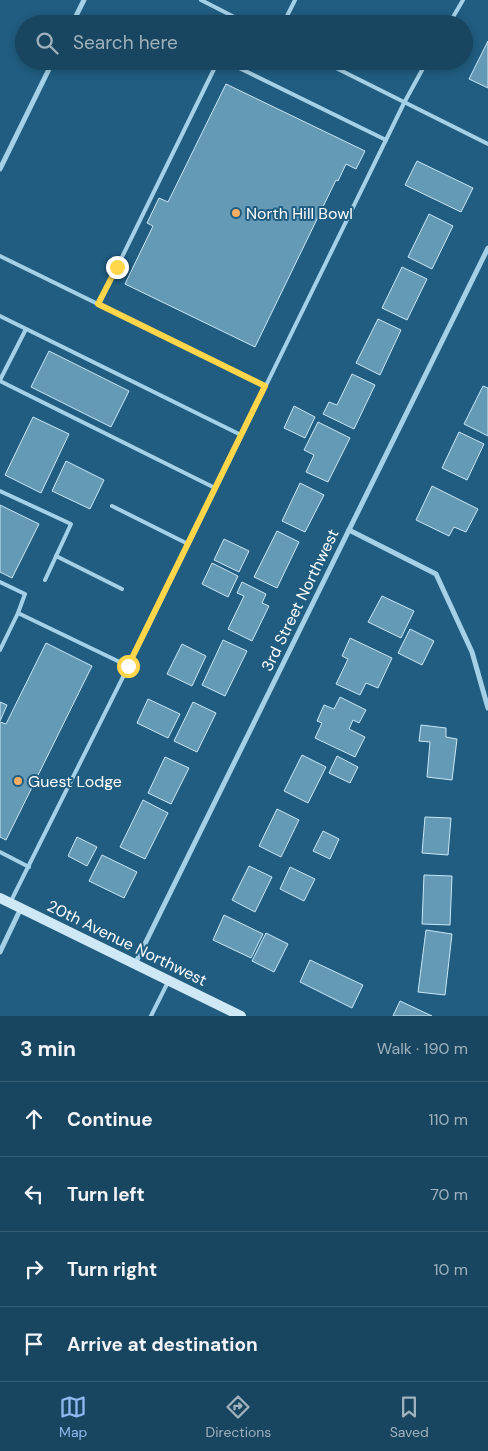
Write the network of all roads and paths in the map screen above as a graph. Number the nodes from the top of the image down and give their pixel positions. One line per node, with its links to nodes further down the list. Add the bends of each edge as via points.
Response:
1 (84, 0): 5 (street)
2 (201, 0): 6 (lane)
3 (295, 0): 7 (lane)
4 (463, 0): 8 (lane)
5 (76, 15)
6 (230, 15)
7 (288, 15)
8 (454, 15)
9 (50, 70): 17 (street)
10 (214, 70): 20 (lane)
11 (243, 70): 15 (lane)
12 (340, 70): 14 (lane)
13 (423, 70): 14 (lane)
14 (404, 103): 15 (lane); 16 (lane)
15 (386, 140): 24 (lane)
16 (488, 144)
17 (0, 169)
18 (488, 248): 29 (street, 3rd Street Northwest)
19 (0, 256): 20 (lane)
20 (98, 304): 24 (lane)
21 (0, 316): 22 (lane)
22 (26, 329): 23 (lane); 25 (lane)
23 (0, 380): 26 (lane)
24 (265, 386): 25 (lane)
25 (241, 435): 26 (lane)
26 (215, 488): 30 (lane)
27 (0, 491): 31 (lane, via 71,524)
28 (112, 506): 30 (lane)
29 (349, 530): 38 (street, via 436,574 472,652); 45 (street, 3rd Street Northwest)
30 (188, 544): 37 (lane)
31 (56, 556): 32 (lane); 34 (lane)
32 (45, 580)
33 (0, 582): 35 (lane, via 25,594)
34 (122, 589)
35 (18, 613): 36 (lane); 37 (lane)
36 (0, 650)
37 (128, 666): 40 (lane)
38 (488, 708)
39 (0, 852): 40 (lane)
40 (28, 867): 42 (lane)
41 (0, 898): 42 (street, 20th Avenue Northwest)
42 (11, 903): 43 (street, 20th Avenue Northwest)
43 (21, 908): 44 (street); 45 (street, 20th Avenue Northwest)
44 (0, 952)
45 (135, 964): 46 (street, 20th Avenue Northwest)
46 (169, 980): 47 (lane); 48 (street, 20th Avenue Northwest)
47 (151, 1016)
48 (241, 1016)

